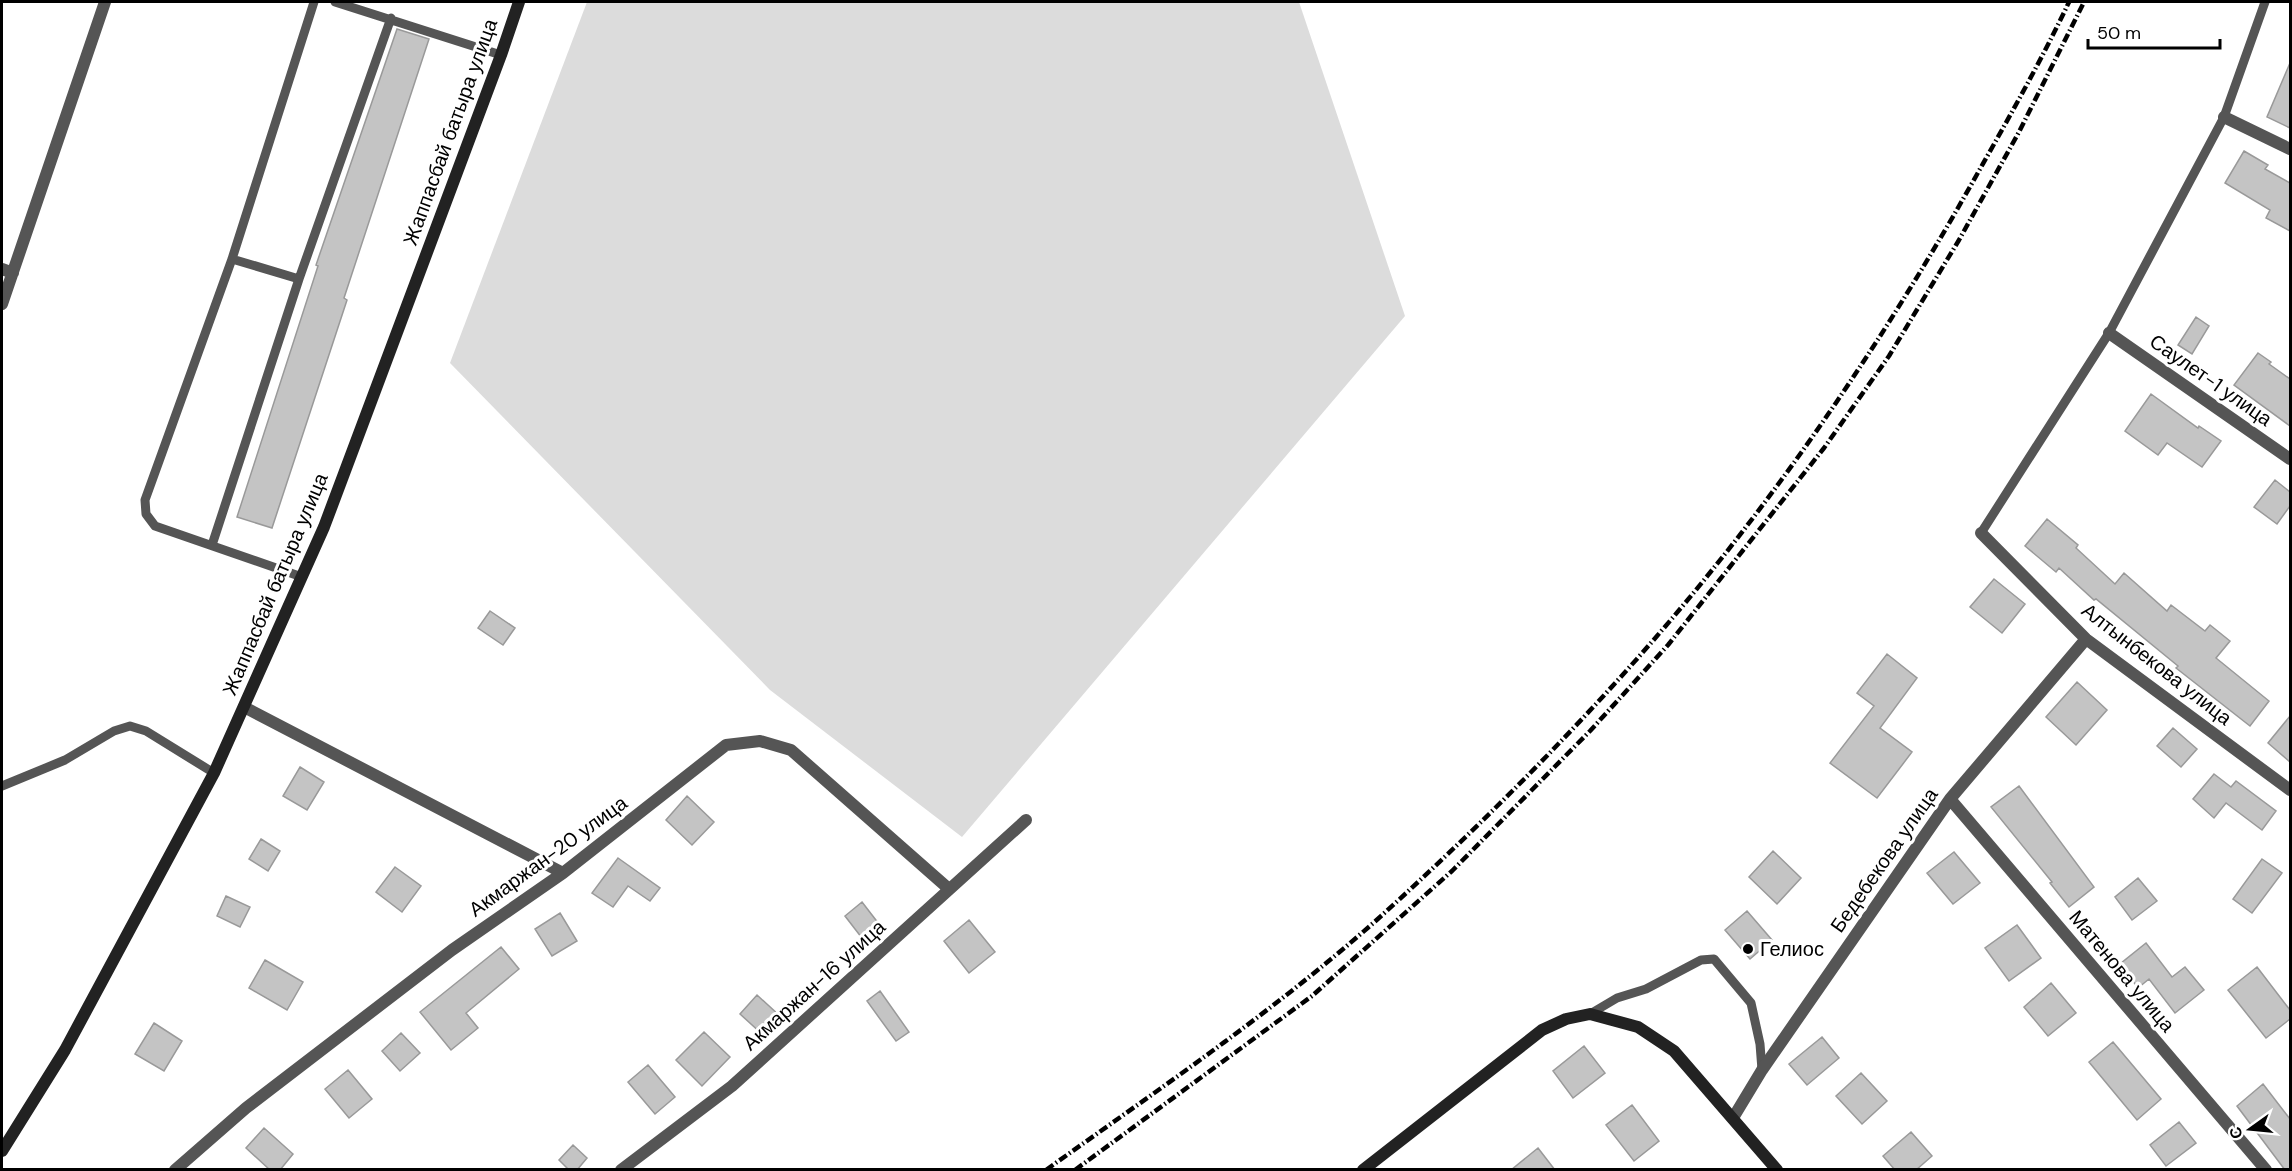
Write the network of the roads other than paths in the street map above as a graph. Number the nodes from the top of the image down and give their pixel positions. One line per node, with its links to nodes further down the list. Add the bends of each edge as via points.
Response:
1 (105, 2): 11 (street)
2 (314, 2): 10 (lane)
3 (335, 2): 6 (lane)
4 (519, 2): 7 (main road, Жаппасбай батыра улица)
5 (2265, 2): 8 (lane)
6 (391, 18): 7 (lane); 12 (lane)
7 (501, 55): 18 (main road, Жаппасбай батыра улица)
8 (2224, 117): 9 (street); 14 (lane)
9 (2290, 149)
10 (232, 259): 12 (lane); 17 (lane, via 145,500 146,514 155,526)
11 (7, 271): 13 (street)
12 (299, 279): 17 (lane)
13 (2, 304)
14 (2109, 333): 15 (street, Саулет-1 улица); 16 (lane)
15 (2290, 459)
16 (1982, 533): 19 (street, Алтынбекова улица)
17 (212, 545): 18 (lane)
18 (302, 577): 20 (main road, Жаппасбай батыра улица)
19 (2086, 639): 23 (street, Алтынбекова улица); 24 (street, Бедебекова улица)
20 (244, 707): 21 (main road, Жаппасбай батыра улица); 26 (street)
21 (214, 773): 22 (lane, via 146,730 129,726 100,738 65,760); 31 (main road, Жаппасбай батыра улица, via 65,1050)
22 (2, 786)
23 (2290, 790)
24 (1950, 799): 29 (street, Бедебекова улица); 36 (street, Матенова улица)
25 (1026, 820): 27 (street, Акмаржан-16 улица)
26 (563, 873): 27 (street, Акмаржан-20 улица, via 726,745 760,741 791,750); 32 (street, Акмаржан-20 улица, via 452,950 264,1093)
27 (949, 889): 33 (street, Акмаржан-16 улица, via 732,1086)
28 (1590, 1014): 29 (lane, via 1701,960 1714,959 1751,1003); 30 (main road, via 1638,1027 1674,1050); 34 (main road, via 1542,1030)
29 (1762, 1070): 30 (street, Бедебекова улица)
30 (1733, 1118): 35 (main road)
31 (2, 1151)
32 (175, 1170)
33 (621, 1170)
34 (1363, 1170)
35 (1777, 1170)
36 (2266, 1170)

